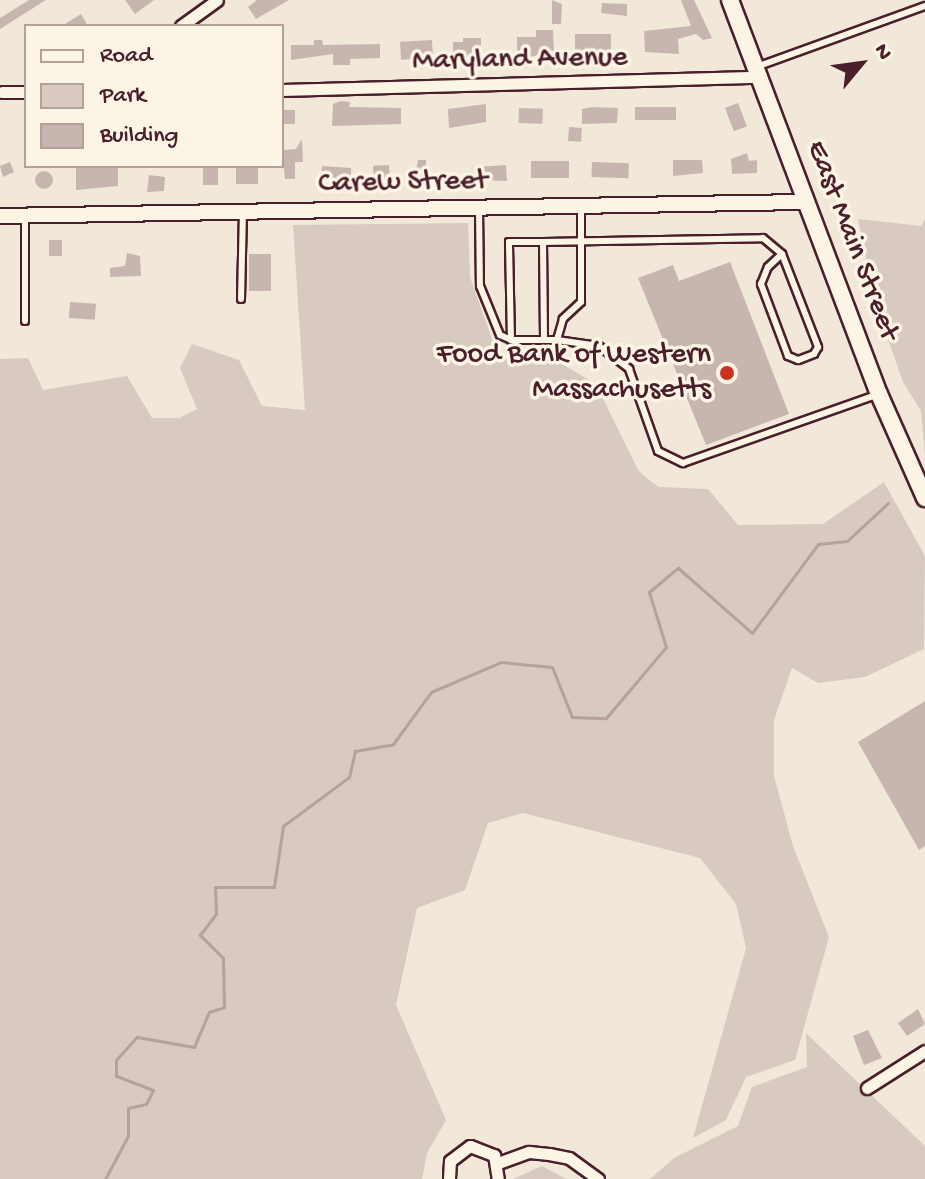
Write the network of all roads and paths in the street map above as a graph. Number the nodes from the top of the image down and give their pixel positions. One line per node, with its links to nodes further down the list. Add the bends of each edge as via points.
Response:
1 (217, 0): 4 (street)
2 (730, 0): 5 (main road, East Main Street)
3 (925, 6): 5 (lane)
4 (184, 24)
5 (757, 72): 6 (street, Maryland Avenue); 9 (main road, East Main Street)
6 (284, 90)
7 (2, 92): 8 (street)
8 (24, 92)
9 (806, 202): 10 (street, Carew Street); 22 (main road, East Main Street)
10 (581, 207): 11 (street, Carew Street); 21 (lane, via 581,302 563,319)
11 (479, 209): 12 (street, Carew Street); 19 (lane, via 480,286 500,335)
12 (243, 213): 14 (street, Carew Street); 17 (lane)
13 (0, 216): 14 (street, Carew Street)
14 (25, 216): 18 (lane)
15 (543, 242): 16 (lane, via 763,238); 19 (lane, via 509,242); 20 (lane)
16 (782, 254): 16 (lane, via 818,347 798,360 788,356 761,284 768,267)
17 (241, 299)
18 (25, 321)
19 (511, 340): 20 (lane)
20 (544, 340): 21 (lane)
21 (557, 340): 22 (lane, via 599,346 629,369 658,451 683,463)
22 (879, 394): 23 (main road, East Main Street)
23 (925, 498)
24 (925, 1051): 25 (street)
25 (867, 1088)
26 (498, 1163): 27 (street, via 487,1149 462,1149 450,1161); 28 (street); 29 (street, via 529,1152 549,1154 569,1158)
27 (449, 1179)
28 (498, 1179)
29 (598, 1179)

